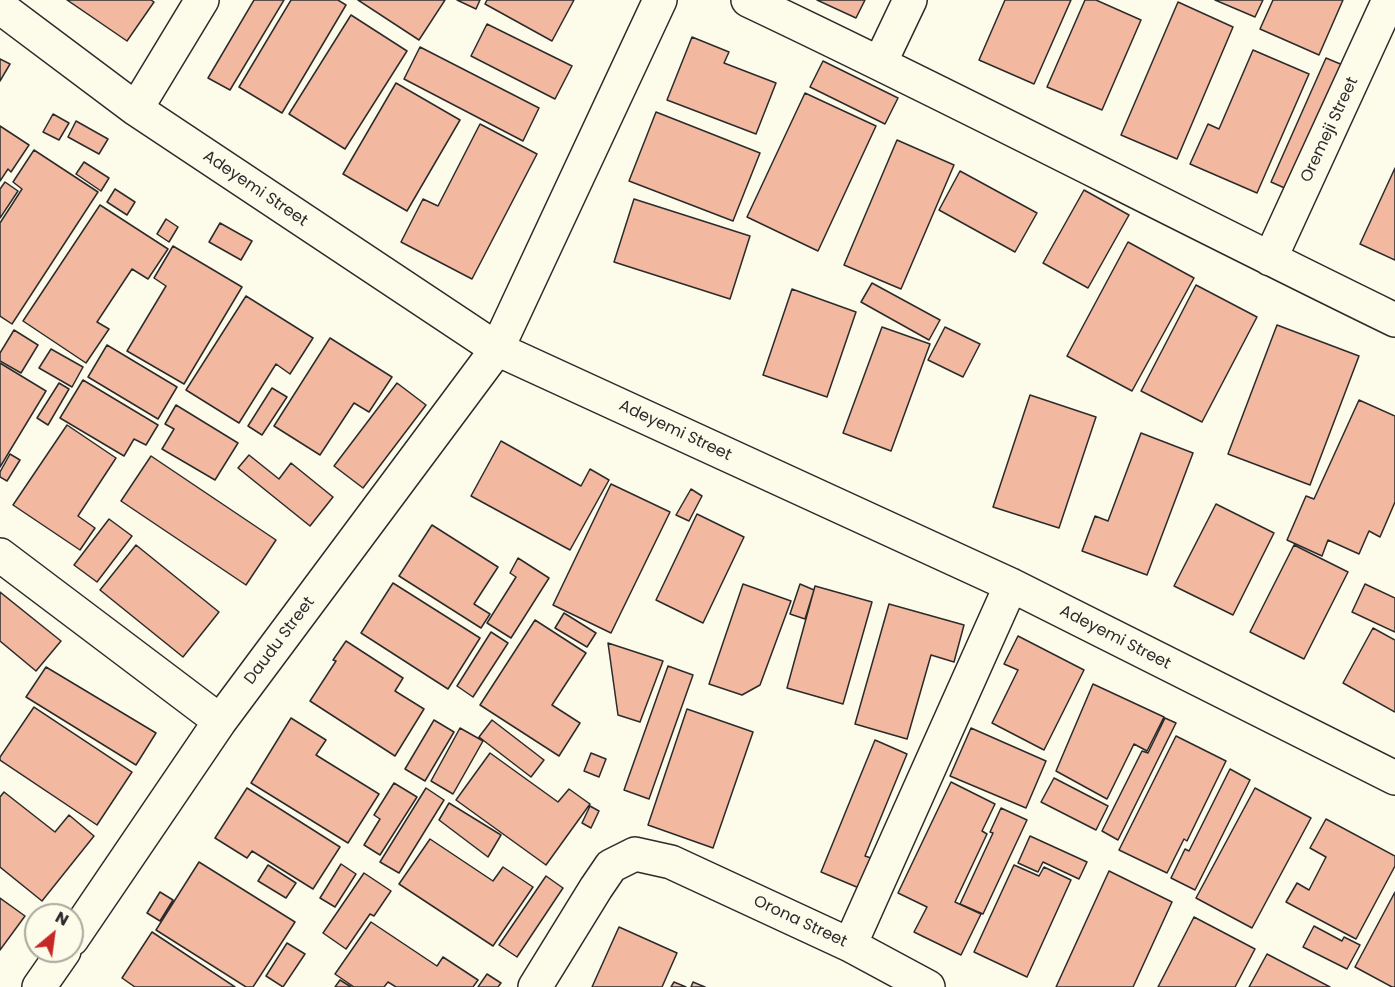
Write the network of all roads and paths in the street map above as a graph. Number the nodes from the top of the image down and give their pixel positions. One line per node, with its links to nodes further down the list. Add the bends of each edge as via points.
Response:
1 (202, 0): 8 (street)
2 (660, 0): 11 (street, Daudu Street)
3 (748, 0): 7 (street)
4 (910, 0): 7 (street)
5 (1389, 0): 9 (street, Oremeji Street)
6 (0, 7): 8 (street, Adeyemi Street)
7 (880, 63): 9 (street)
8 (136, 110): 11 (street, Adeyemi Street)
9 (1270, 260): 10 (street)
10 (1395, 320)
11 (497, 349): 13 (street, Adeyemi Street); 14 (street, Daudu Street)
12 (0, 555): 14 (street)
13 (1011, 585): 15 (street, Adeyemi Street); 17 (street)
14 (220, 721): 16 (street, Daudu Street)
15 (1395, 778)
16 (84, 921)
17 (850, 945): 20 (street, Orona Street, via 671,862 635,854 611,866); 21 (street, Orona Street)
18 (56, 963): 19 (street)
19 (39, 987)
20 (535, 987)
21 (928, 987)

